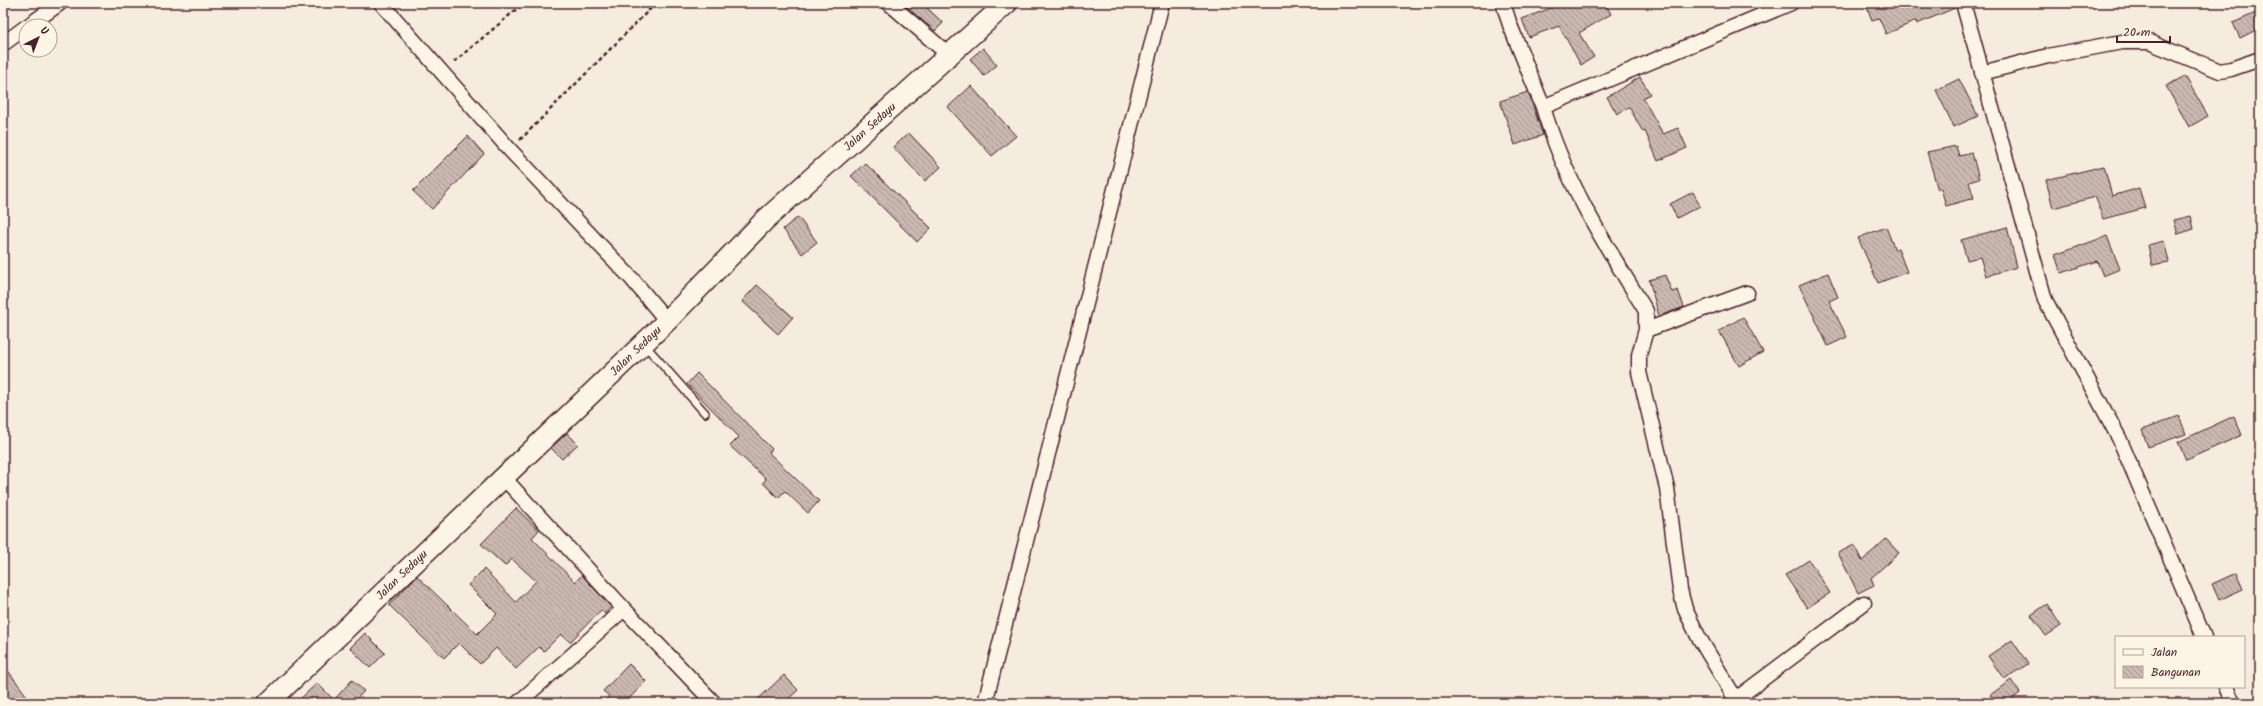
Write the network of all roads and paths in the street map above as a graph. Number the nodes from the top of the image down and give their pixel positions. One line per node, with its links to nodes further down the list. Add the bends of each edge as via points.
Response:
1 (60, 3): 11 (street)
2 (381, 3): 16 (street)
3 (524, 3): 16 (path)
4 (656, 3): 19 (path)
5 (889, 3): 14 (street)
6 (1007, 3): 14 (street, Jalan Sedayu)
7 (1162, 3): 34 (street)
8 (1503, 3): 18 (street)
9 (1791, 3): 18 (street)
10 (1963, 3): 17 (street)
11 (39, 18)
12 (18, 33): 13 (street)
13 (3, 44)
14 (950, 56): 21 (street, Jalan Sedayu, via 765,220)
15 (2260, 59): 17 (street, via 2220,71 2149,42 2122,42 2048,56)
16 (441, 73): 19 (street)
17 (1982, 73): 28 (street, via 2045,300 2119,438)
18 (1543, 107): 22 (street, via 1564,169 1646,311)
19 (510, 150): 21 (street, via 632,279)
20 (1747, 293): 22 (street)
21 (668, 321): 23 (street, Jalan Sedayu)
22 (1646, 330): 30 (street, via 1639,355 1639,372 1667,488 1680,590 1685,609 1698,636)
23 (644, 344): 24 (lane); 25 (street, Jalan Sedayu)
24 (705, 413)
25 (504, 478): 27 (street); 31 (street, Jalan Sedayu)
26 (1864, 603): 30 (street)
27 (624, 609): 32 (street); 33 (street)
28 (2204, 636)
29 (2226, 688): 35 (street)
30 (1737, 701)
31 (268, 703)
32 (518, 703)
33 (714, 703)
34 (985, 703)
35 (2233, 703)

